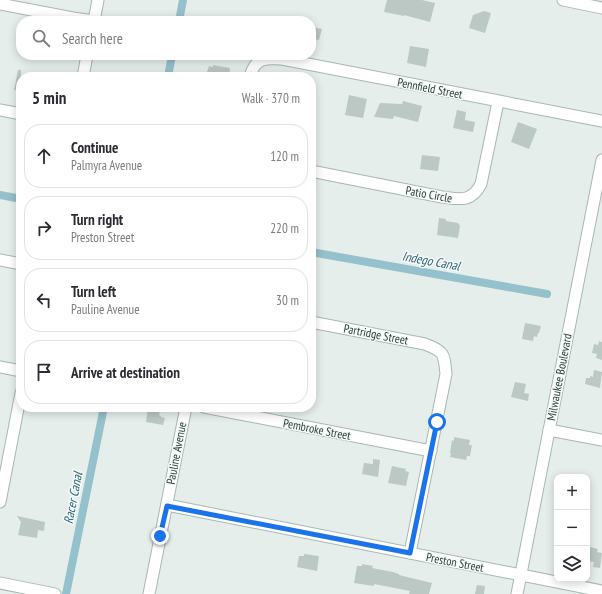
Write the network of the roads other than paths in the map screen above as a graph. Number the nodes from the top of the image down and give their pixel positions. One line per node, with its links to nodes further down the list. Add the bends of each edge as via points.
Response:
1 (98, 0): 6 (street)
2 (563, 0): 4 (street)
3 (0, 4): 5 (street)
4 (602, 8)
5 (63, 16)
6 (95, 16)
7 (87, 60): 10 (street)
8 (262, 60): 11 (street, Pennfield Street)
9 (287, 60): 12 (street, Pennfield Street)
10 (84, 72)
11 (252, 72)
12 (498, 102): 15 (street, Pennfield Street); 17 (street, Patio Circle, via 481,184 470,197 442,197)
13 (0, 110): 14 (street)
14 (16, 113)
15 (602, 122)
16 (602, 160): 26 (street, Milwaukee Boulevard)
17 (316, 172)
18 (0, 260): 19 (street)
19 (16, 263)
20 (316, 323): 28 (street, Partridge Street, via 420,342 440,351 445,357 446,374)
21 (0, 367): 22 (street)
22 (16, 370)
23 (17, 412): 29 (street)
24 (185, 412): 31 (street, Pauline Avenue)
25 (230, 412): 28 (street, Pembroke Street)
26 (549, 430): 27 (street); 33 (street, Milwaukee Boulevard)
27 (602, 440)
28 (431, 451): 32 (street)
29 (3, 474): 30 (street)
30 (0, 502)
31 (167, 506): 32 (street, Preston Street); 37 (street, Pauline Avenue)
32 (410, 553): 33 (street, Preston Street)
33 (521, 575): 35 (street, Preston Street); 38 (street, Milwaukee Boulevard)
34 (0, 584): 36 (street)
35 (602, 591)
36 (55, 594)
37 (149, 594)
38 (517, 594)

